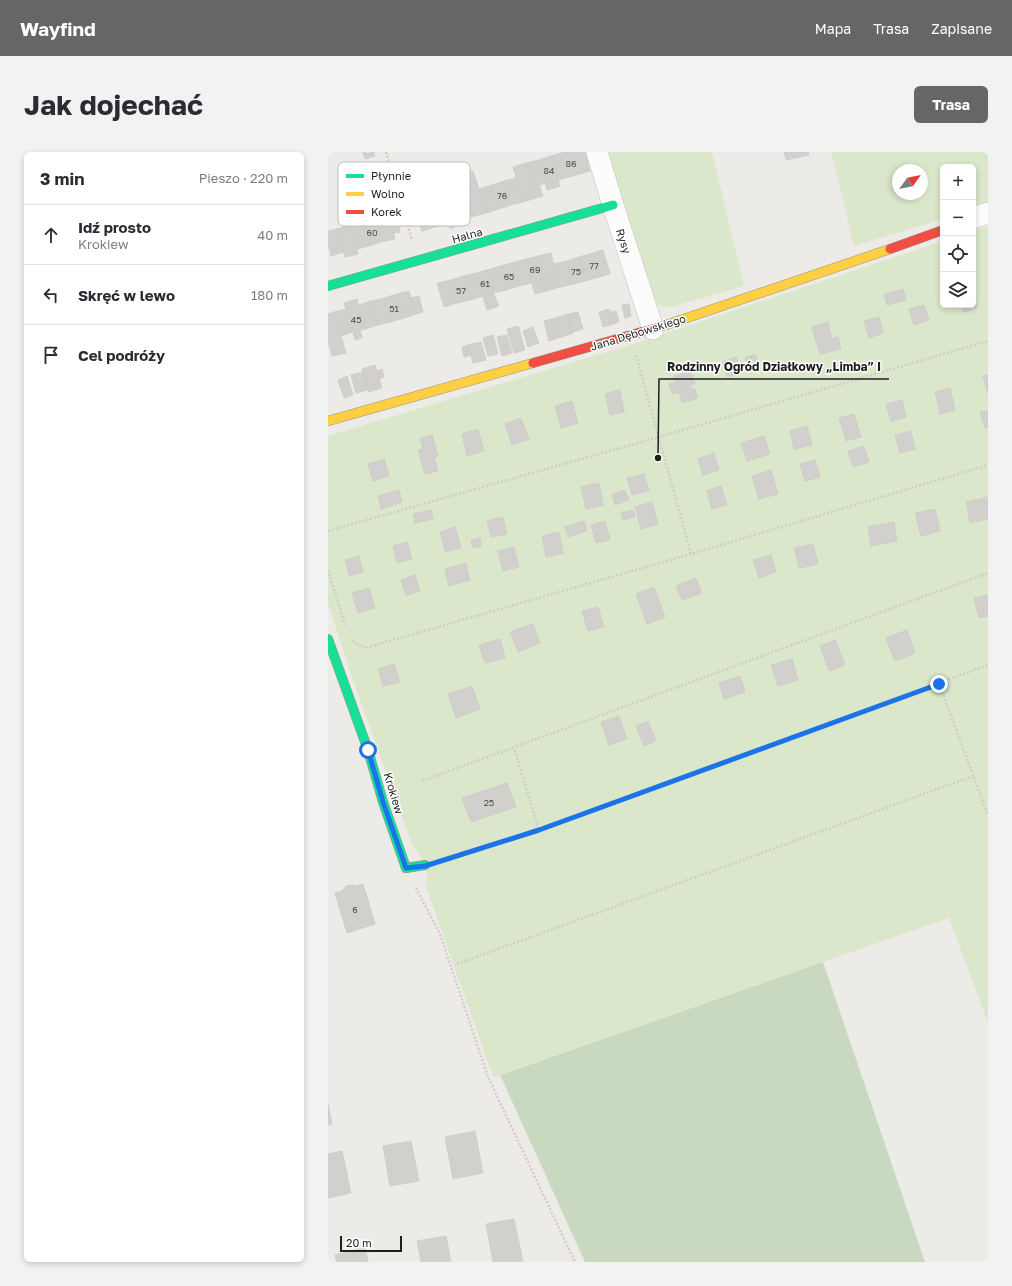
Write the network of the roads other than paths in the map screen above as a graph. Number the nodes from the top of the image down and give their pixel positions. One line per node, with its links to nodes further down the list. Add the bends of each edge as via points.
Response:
1 (597, 152): 2 (street, Rysy)
2 (612, 205): 6 (street, Halna); 7 (street, Rysy)
3 (988, 213): 4 (street)
4 (976, 217)
5 (940, 231): 7 (street, Jana Dębowskiego)
6 (328, 286)
7 (652, 329): 8 (street, Jana Dębowskiego)
8 (328, 421)
9 (328, 640): 10 (street, Krokiew, via 368,750 406,868)
10 (425, 866)

